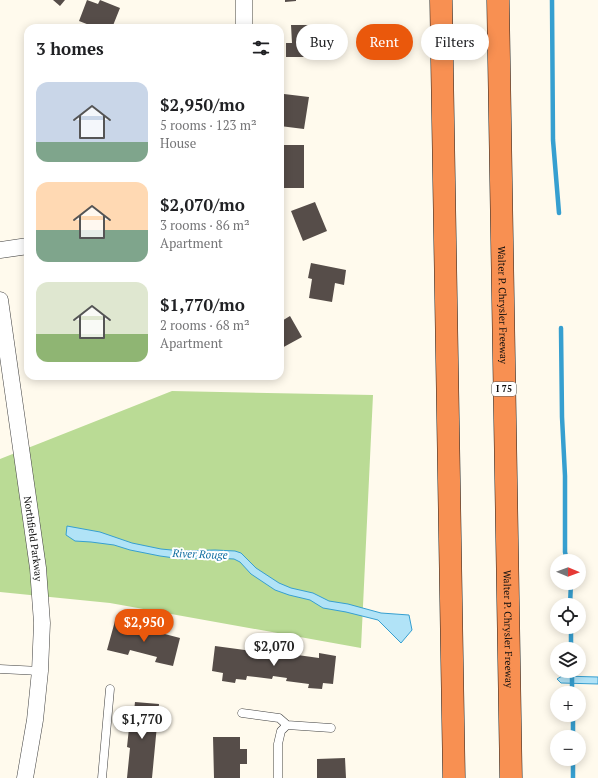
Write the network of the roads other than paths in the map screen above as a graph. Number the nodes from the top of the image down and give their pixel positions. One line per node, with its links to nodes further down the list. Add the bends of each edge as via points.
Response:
1 (244, 0): 4 (street)
2 (441, 0): 17 (highway)
3 (498, 0): 18 (highway, Walter P. Chrysler Freeway / I 75)
4 (244, 24)
5 (24, 247): 6 (street)
6 (0, 250)
7 (0, 300): 9 (street, Northfield Parkway, via 38,568 42,623)
8 (0, 669): 9 (lane)
9 (40, 671): 14 (street, Northfield Parkway)
10 (110, 689): 15 (lane)
11 (242, 713): 12 (lane, via 279,718)
12 (287, 725): 13 (lane); 16 (lane, via 281,731 278,744)
13 (332, 728)
14 (25, 778)
15 (102, 778)
16 (278, 778)
17 (454, 778)
18 (510, 778)

